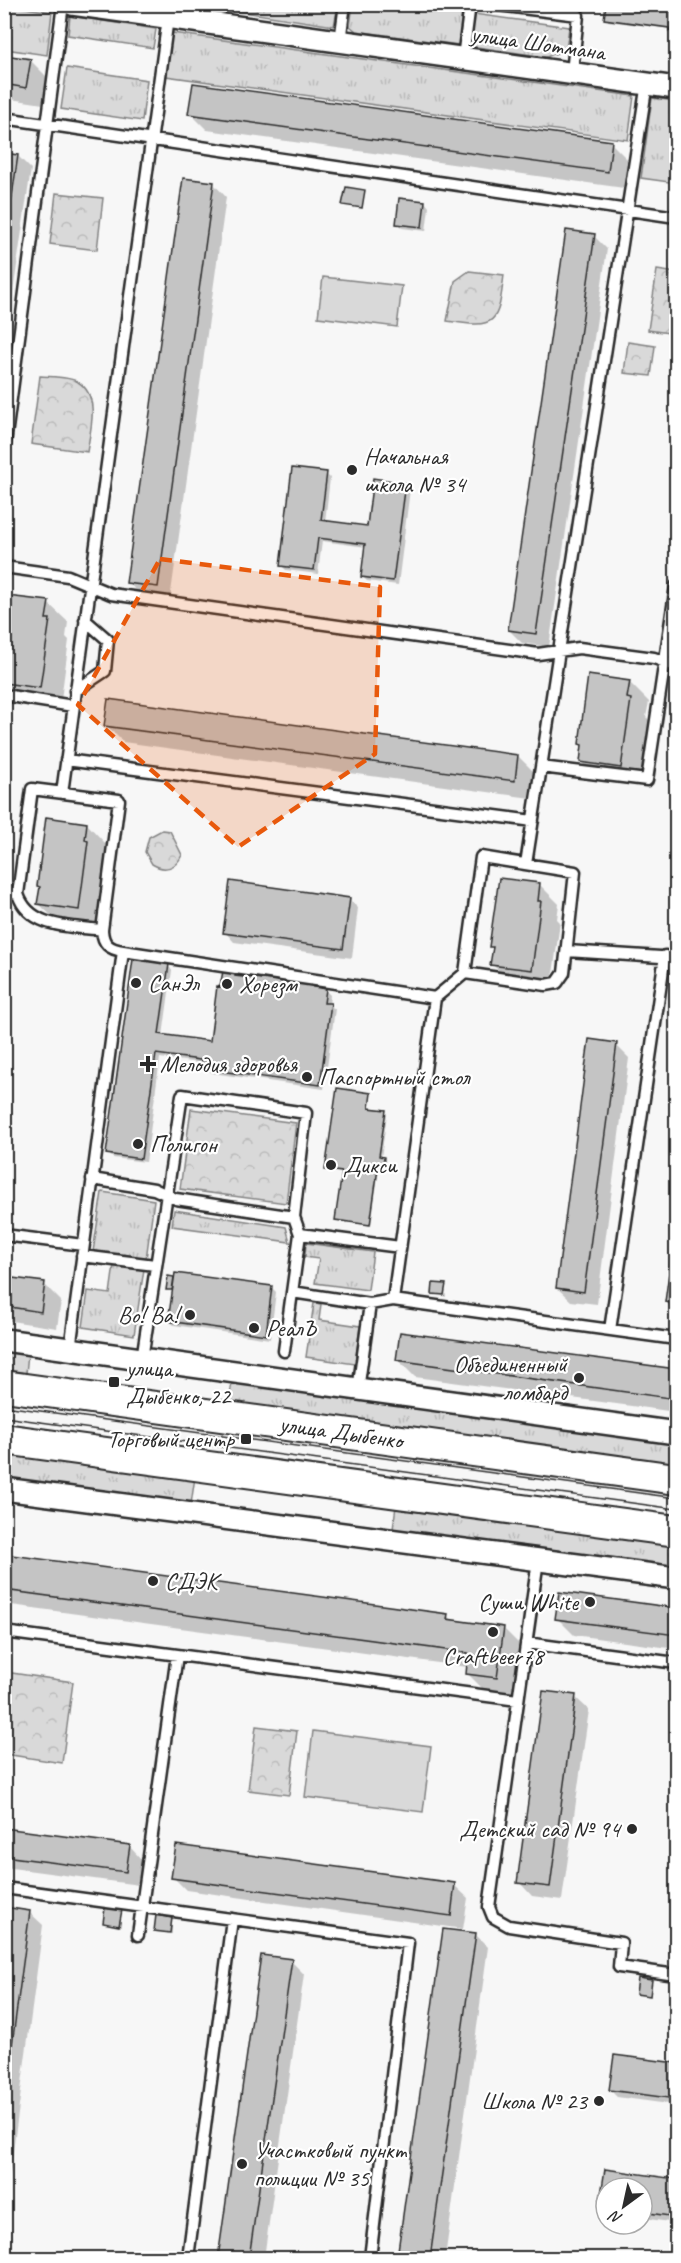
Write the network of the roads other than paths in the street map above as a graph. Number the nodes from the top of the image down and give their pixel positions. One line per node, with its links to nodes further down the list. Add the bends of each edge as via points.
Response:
1 (63, 4): 14 (lane)
2 (72, 4): 6 (street, улица Шотмана)
3 (345, 4): 8 (lane)
4 (470, 4): 9 (lane)
5 (489, 4): 10 (lane, via 579,15)
6 (119, 8): 7 (street, улица Шотмана)
7 (168, 18): 8 (street, улица Шотмана); 15 (lane)
8 (340, 41): 9 (street, улица Шотмана)
9 (464, 58): 10 (street, улица Шотмана)
10 (572, 73): 11 (street, улица Шотмана)
11 (647, 83): 12 (street, улица Шотмана); 16 (lane)
12 (676, 87)
13 (4, 118): 14 (lane)
14 (47, 123): 15 (lane); 18 (lane)
15 (150, 140): 16 (lane); 20 (lane)
16 (627, 211): 17 (lane); 23 (lane)
17 (676, 217)
18 (4, 451)
19 (4, 567): 20 (lane, via 68,576)
20 (90, 585): 22 (lane); 23 (lane, via 111,594 175,604 538,654)
21 (676, 586): 24 (lane)
22 (85, 620): 25 (lane); 25 (lane, via 108,640 105,671)
23 (559, 651): 24 (lane, via 579,648); 29 (lane)
24 (672, 664): 29 (lane, via 658,700 647,780)
25 (75, 691): 27 (lane)
26 (4, 695): 27 (lane)
27 (73, 706): 28 (lane)
28 (66, 760): 30 (lane); 31 (lane)
29 (541, 767): 31 (lane)
30 (62, 793): 34 (lane, via 32,789); 35 (lane, via 119,800)
31 (533, 821): 32 (lane)
32 (526, 864): 37 (lane, via 575,872); 40 (lane, via 481,857)
33 (4, 892): 34 (lane)
34 (18, 894): 35 (lane, via 22,906 41,921)
35 (102, 930): 36 (lane, via 108,946)
36 (123, 951): 41 (lane); 42 (lane)
37 (567, 951): 38 (lane); 40 (lane, via 564,973 557,983 546,985)
38 (665, 956): 39 (lane); 53 (lane)
39 (676, 958)
40 (465, 973): 41 (lane)
41 (435, 998): 47 (lane)
42 (92, 1179): 43 (lane); 48 (lane)
43 (166, 1194): 44 (lane, via 176,1199); 44 (lane, via 182,1095 306,1113); 49 (lane)
44 (294, 1217): 45 (lane)
45 (300, 1234): 47 (lane); 50 (lane)
46 (4, 1235): 48 (lane)
47 (400, 1247): 51 (lane)
48 (82, 1251): 49 (lane); 56 (lane)
49 (155, 1265): 58 (lane)
50 (292, 1292): 52 (lane); 57 (lane)
51 (393, 1300): 52 (lane); 53 (lane)
52 (370, 1304): 60 (lane)
53 (610, 1330): 55 (lane)
54 (4, 1340): 56 (street)
55 (676, 1340)
56 (70, 1349): 58 (street)
57 (284, 1351)
58 (141, 1359): 60 (street)
59 (4, 1386): 63 (main road, улица Дыбенко)
60 (358, 1390): 61 (street)
61 (676, 1433)
62 (4, 1439): 65 (main road)
63 (676, 1479)
64 (4, 1488): 66 (street)
65 (676, 1531)
66 (538, 1560): 67 (street); 69 (lane)
67 (676, 1578)
68 (4, 1632): 70 (lane)
69 (526, 1643): 71 (lane); 72 (lane)
70 (177, 1655): 72 (lane); 74 (lane)
71 (676, 1663)
72 (518, 1700): 77 (lane, via 489,1907 493,1917 509,1926 621,1943 619,1967)
73 (4, 1888): 74 (lane)
74 (142, 1906): 75 (lane); 76 (lane)
75 (232, 1918): 78 (lane); 79 (lane, via 408,1943)
76 (138, 1935)
77 (676, 1975)
78 (189, 2259)
79 (370, 2259)

